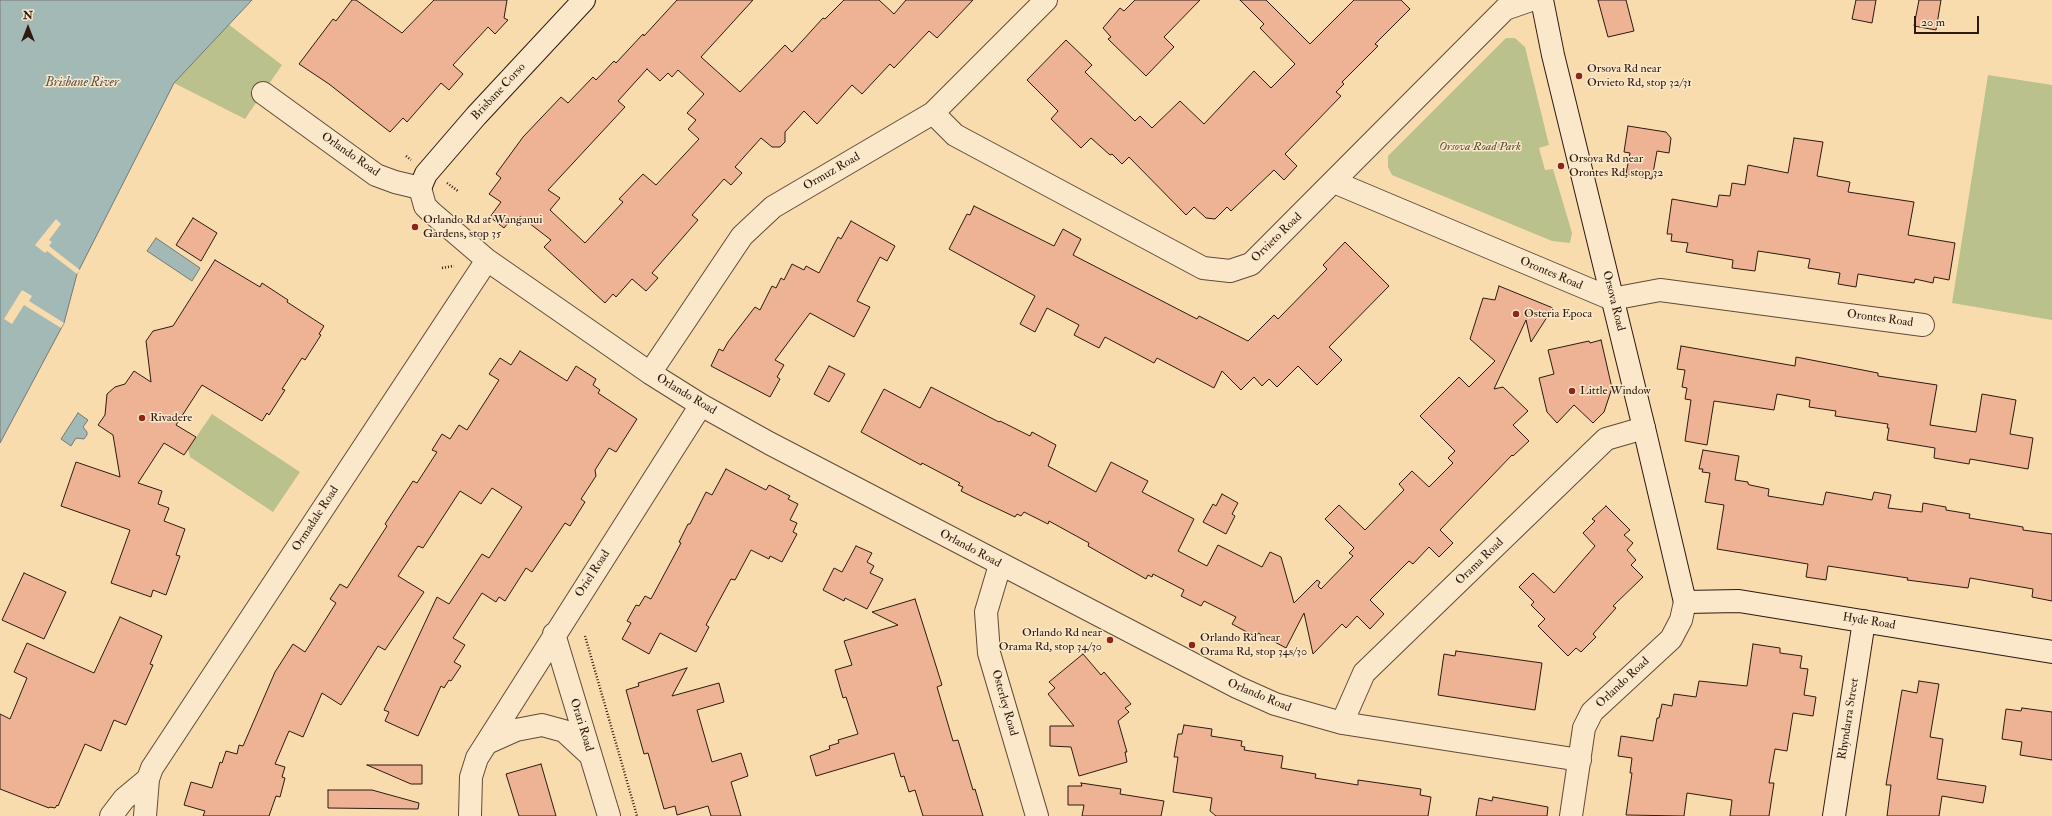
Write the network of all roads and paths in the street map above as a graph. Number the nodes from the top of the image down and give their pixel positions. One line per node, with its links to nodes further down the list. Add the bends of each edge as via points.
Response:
1 (584, 0): 9 (street, Brisbane Corso, via 476,116 429,171)
2 (1046, 0): 6 (street, Ormuz Road)
3 (1531, 0): 7 (street, Orvieto Road, via 1504,9)
4 (1542, 0): 14 (street, Orsova Road)
5 (263, 94): 9 (street, Orlando Road, via 376,175)
6 (933, 112): 7 (street, Orvieto Road, via 955,135 1203,268 1230,271 1251,264); 16 (street, Ormuz Road, via 773,207 742,236)
7 (1334, 182): 14 (street, Orontes Road)
8 (449, 184): 10 (path)
9 (420, 188): 11 (street, Orlando Road, via 425,206)
10 (458, 191)
11 (487, 260): 16 (street, Orlando Road); 29 (street, Ormadale Road, via 156,762)
12 (454, 266): 13 (path)
13 (442, 268)
14 (1612, 299): 15 (street, Orontes Road, via 1660,290); 18 (street, Orsova Road)
15 (1923, 325)
16 (650, 373): 17 (street, Orlando Road)
17 (701, 405): 19 (street, Orlando Road); 22 (street, Oriel Road)
18 (1644, 428): 20 (street, Orsova Road); 25 (street, Orama Road, via 1606,439 1364,673)
19 (1000, 565): 25 (street, Orlando Road, via 1237,687 1275,704); 35 (street, Osterley Road, via 986,612 989,653)
20 (1685, 602): 21 (street, Hyde Road, via 1739,601); 28 (street, Orlando Road, via 1681,620 1671,639 1592,712 1584,728)
21 (1864, 621): 24 (street, Hyde Road); 37 (street, Rhyndarra Street)
22 (554, 634): 26 (street, Oriel Road); 27 (street, Orari Road)
23 (586, 636): 34 (path)
24 (2052, 652)
25 (1342, 723): 28 (street, Orlando Road)
26 (487, 743): 27 (street, via 516,730 542,725 564,731); 32 (street, Oriel Road, via 477,758 471,777)
27 (590, 755): 33 (street, Orari Road)
28 (1580, 760): 36 (street)
29 (148, 779): 30 (street, Ormadale Road, via 124,799); 31 (street, Ormadale Road)
30 (111, 816)
31 (145, 816)
32 (470, 816)
33 (609, 816)
34 (638, 816)
35 (1037, 816)
36 (1571, 816)
37 (1834, 816)

